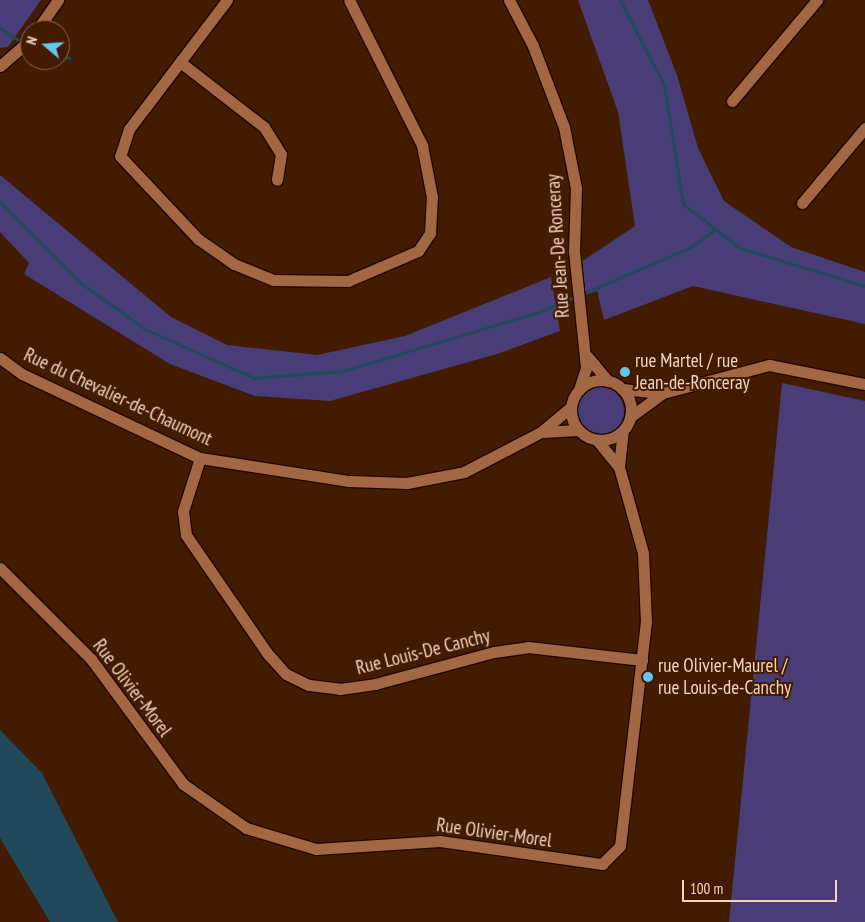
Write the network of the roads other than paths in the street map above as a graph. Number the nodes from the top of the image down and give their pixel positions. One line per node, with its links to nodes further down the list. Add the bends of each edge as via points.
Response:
1 (58, 0): 6 (street)
2 (227, 0): 8 (street)
3 (349, 0): 8 (street, via 422,145 432,197 430,233 418,251 380,270 348,281 273,280 234,264 178,218 120,156 129,129)
4 (509, 0): 14 (street, Rue Jean-De Ronceray, via 533,46 564,127 576,188 574,251)
5 (817, 0): 10 (street)
6 (44, 20)
7 (20, 49): 9 (street)
8 (180, 62): 12 (street, via 264,127 281,154)
9 (0, 66)
10 (732, 101)
11 (865, 128): 13 (street)
12 (277, 180)
13 (802, 203)
14 (585, 352): 16 (street); 19 (street, Rue Jean-De Ronceray, via 586,374)
15 (0, 358): 27 (street, Rue du Chevalier-de-Chaumont, via 22,374)
16 (608, 381): 18 (street); 19 (street, via 596,381)
17 (865, 384): 20 (street, via 786,365 762,366)
18 (622, 389): 20 (street); 22 (street, via 630,402)
19 (580, 390): 21 (street)
20 (663, 393): 22 (street)
21 (572, 407): 23 (street); 25 (street, Rue du Chevalier-de-Chaumont)
22 (630, 417): 24 (street)
23 (578, 430): 25 (street, Rue du Chevalier-de-Chaumont); 26 (street)
24 (623, 430): 26 (street); 28 (street, Rue Olivier-Morel)
25 (540, 432): 27 (street, Rue du Chevalier-de-Chaumont, via 464,472 408,484 285,474)
26 (597, 440): 28 (street, Rue Olivier-Morel)
27 (200, 458): 30 (street, Rue Louis-De Canchy, via 183,511 186,535 267,653 286,674 309,685 340,689 375,684 494,652 528,647)
28 (620, 467): 30 (street, Rue Olivier-Morel, via 645,572)
29 (0, 568): 30 (street, Rue Olivier-Morel, via 86,653 162,759 195,794 246,828 316,849 440,841 588,864 607,862 617,853 622,838)
30 (642, 660)

